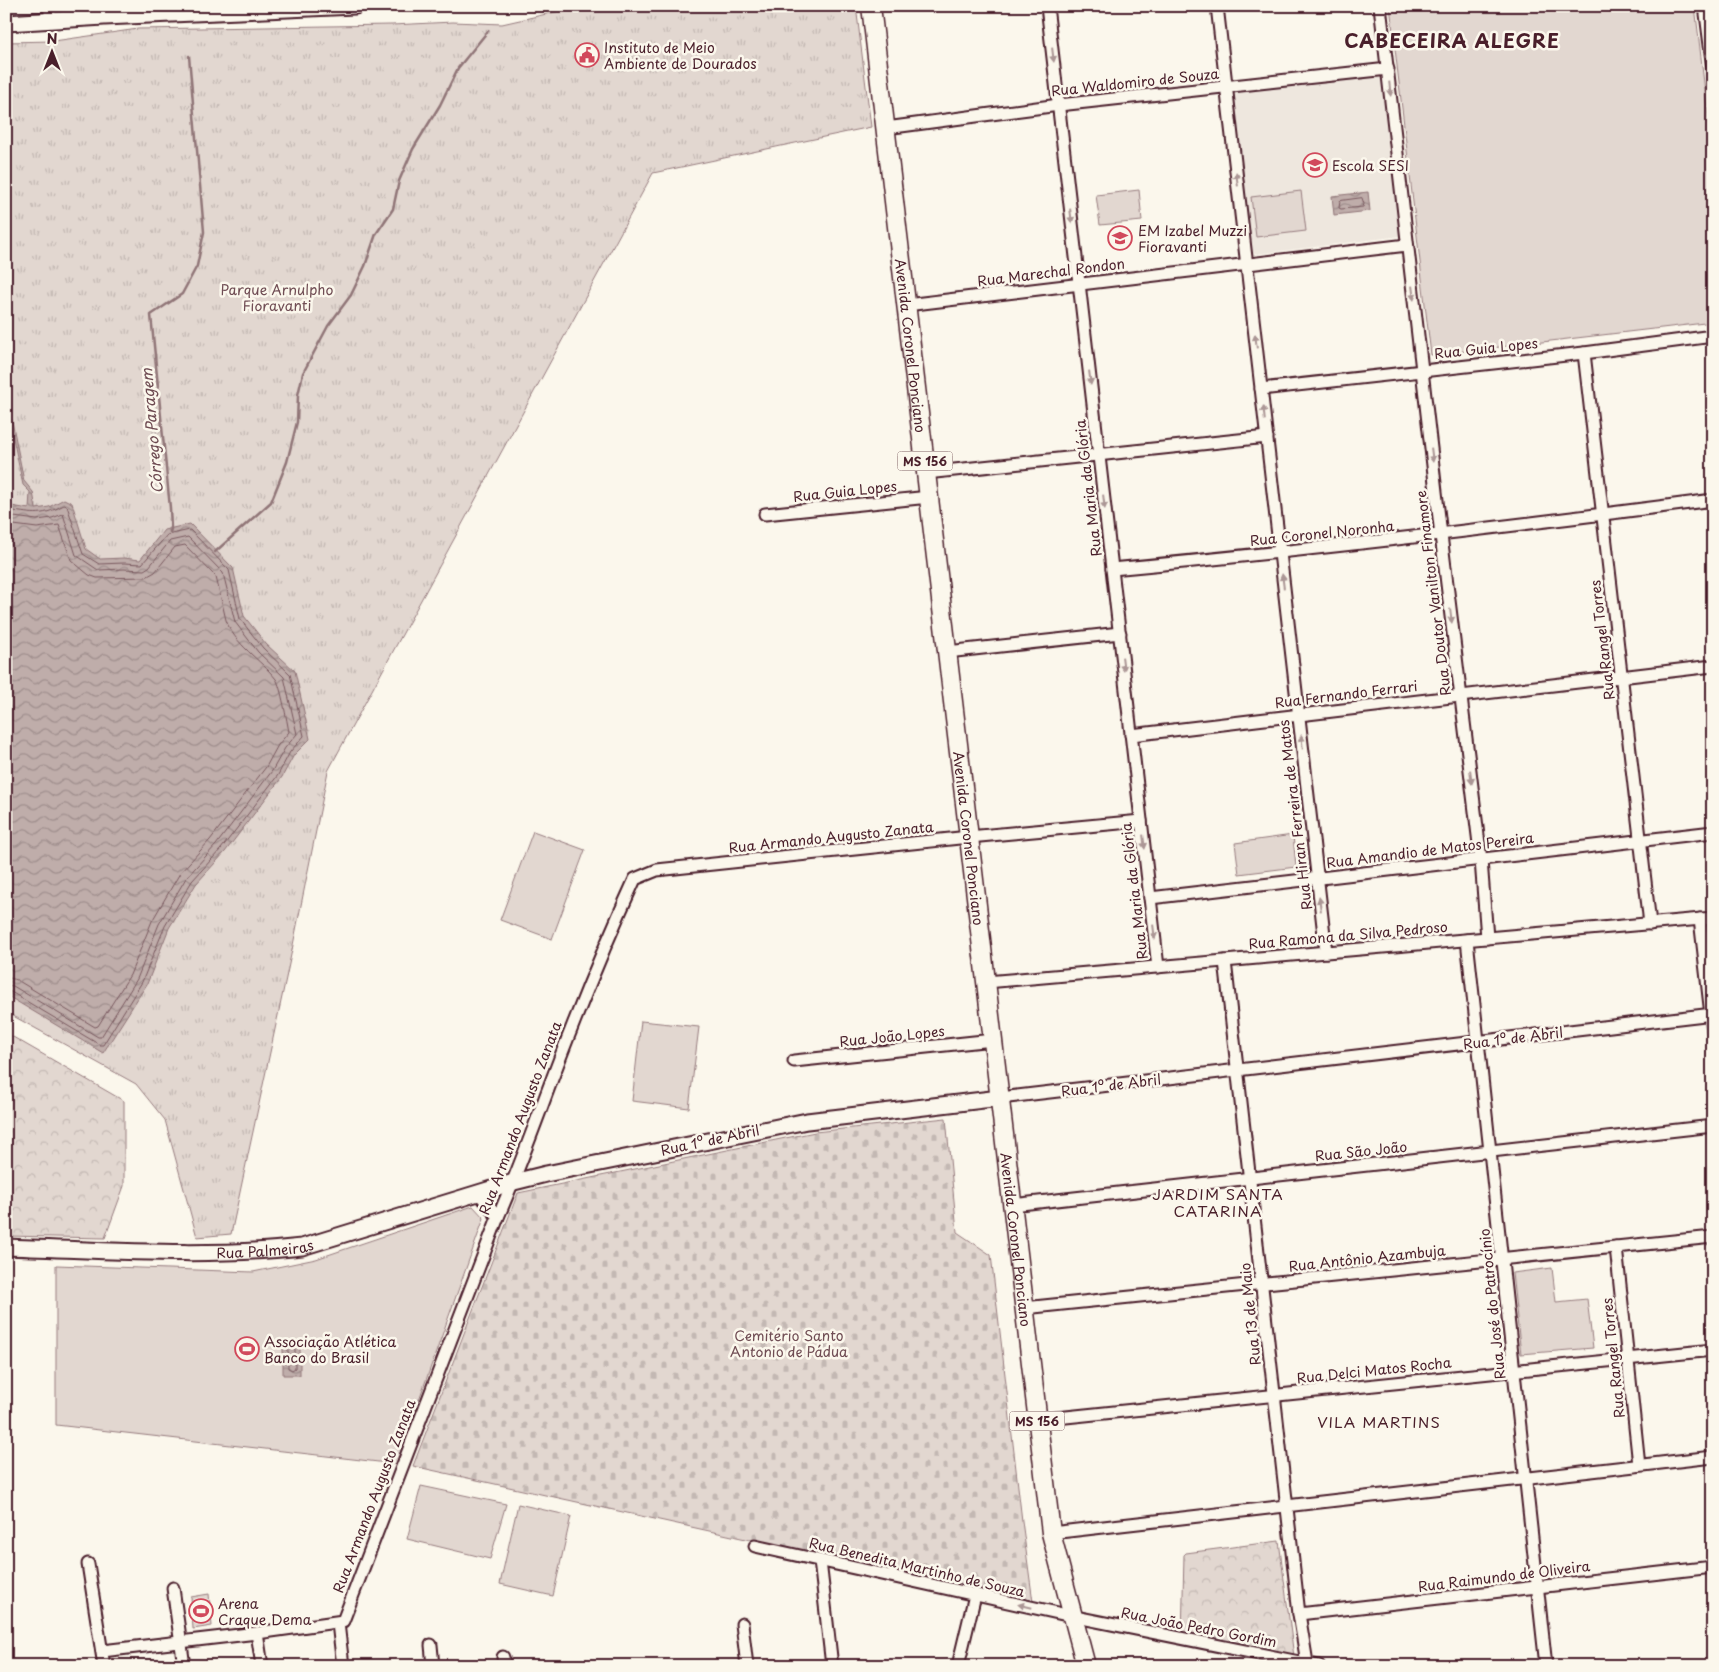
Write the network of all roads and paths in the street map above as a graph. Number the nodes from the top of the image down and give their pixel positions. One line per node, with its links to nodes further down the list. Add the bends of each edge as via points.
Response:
1 (355, 6): 7 (street)
2 (871, 6): 13 (main road, Avenida Coronel Ponciano / MS 156)
3 (1047, 6): 12 (street, Rua Maria da Glória, one-way to 12)
4 (1218, 6): 11 (street, Rua Hiran Ferreira de Matos)
5 (1380, 6): 9 (street, Rua Doutor Vanilton Finamore)
6 (1708, 8): 10 (street)
7 (50, 13): 8 (street)
8 (6, 23)
9 (1388, 69): 11 (street, Rua Waldomiro de Souza); 14 (street, Rua Doutor Vanilton Finamore, one-way to 14)
10 (1713, 69)
11 (1227, 87): 12 (street, Rua Waldomiro de Souza); 15 (street, Rua Hiran Ferreira de Matos, one-way to 11)
12 (1058, 105): 13 (street, Rua Waldomiro de Souza); 16 (street, Rua Maria da Glória, one-way to 16)
13 (886, 128): 17 (main road, Avenida Coronel Ponciano / MS 156)
14 (1407, 245): 15 (street, Rua Marechal Rondon); 20 (street, Rua Doutor Vanilton Finamore, one-way to 20)
15 (1247, 263): 16 (street, Rua Marechal Rondon); 21 (street, Rua Hiran Ferreira de Matos, one-way to 15)
16 (1079, 283): 17 (street, Rua Marechal Rondon); 23 (street, Rua Maria da Glória, one-way to 23)
17 (906, 305): 24 (main road, Avenida Coronel Ponciano / MS 156)
18 (1713, 336): 19 (street, Rua Guia Lopes)
19 (1584, 353): 20 (street, Rua Guia Lopes); 28 (street, Rua Rangel Torres)
20 (1422, 370): 21 (street, Rua Guia Lopes); 29 (street, Rua Doutor Vanilton Finamore, one-way to 29)
21 (1261, 389): 22 (street, Rua Hiran Ferreira de Matos, one-way to 21)
22 (1267, 436): 23 (street); 30 (street, Rua Hiran Ferreira de Matos)
23 (1099, 454): 24 (street); 31 (street, Rua Maria da Glória, one-way to 31)
24 (926, 473): 25 (main road, Avenida Coronel Ponciano / MS 156)
25 (929, 498): 27 (street, Rua Guia Lopes); 33 (main road, Avenida Coronel Ponciano / MS 156)
26 (1713, 500): 28 (street, Rua Coronel Noronha)
27 (764, 514)
28 (1602, 514): 29 (street, Rua Coronel Noronha); 35 (street, Rua Rangel Torres)
29 (1441, 534): 30 (street, Rua Coronel Noronha); 36 (street, Rua Doutor Vanilton Finamore, one-way to 36)
30 (1280, 553): 31 (street, Rua Coronel Noronha); 37 (street, Rua Hiran Ferreira de Matos, one-way to 30)
31 (1112, 569): 32 (street, Rua Maria da Glória)
32 (1120, 633): 33 (street); 38 (street, Rua Maria da Glória, one-way to 38)
33 (947, 652): 41 (main road, Avenida Coronel Ponciano / MS 156)
34 (1713, 666): 35 (street, Rua Fernando Ferrari)
35 (1621, 676): 36 (street, Rua Fernando Ferrari); 42 (street, Rua Rangel Torres)
36 (1460, 696): 37 (street, Rua Fernando Ferrari); 43 (street, Rua Doutor Vanilton Finamore, one-way to 43)
37 (1299, 715): 38 (street, Rua Fernando Ferrari); 44 (street, Rua Hiran Ferreira de Matos, one-way to 37)
38 (1131, 735): 39 (street, Rua Maria da Glória)
39 (1141, 821): 41 (street, Rua Armando Augusto Zanata); 45 (street, Rua Maria da Glória, one-way to 45)
40 (1713, 832): 42 (street, Rua Amandio de Matos Pereira)
41 (969, 837): 54 (main road, Avenida Coronel Ponciano / MS 156); 65 (street, Rua Armando Augusto Zanata, via 657,870 634,879 573,1025)
42 (1640, 840): 43 (street, Rua Amandio de Matos Pereira); 48 (street, Rua Rangel Torres)
43 (1481, 860): 44 (street, Rua Amandio de Matos Pereira); 49 (street, Rua Doutor Vanilton Finamore)
44 (1317, 878): 45 (street, Rua Amandio de Matos Pereira); 51 (street, Rua Hiran Ferreira de Matos, one-way to 44)
45 (1150, 898): 53 (street, Rua Maria da Glória, one-way to 53)
46 (1713, 918): 47 (street, Rua Ramona da Silva Pedroso)
47 (1700, 919): 48 (street, Rua Ramona da Silva Pedroso); 55 (street)
48 (1650, 924): 49 (street, Rua Ramona da Silva Pedroso)
49 (1487, 938): 50 (street, Rua Ramona da Silva Pedroso)
50 (1467, 940): 51 (street, Rua Ramona da Silva Pedroso); 58 (street, Rua José do Patrocínio)
51 (1326, 952): 52 (street, Rua Ramona da Silva Pedroso)
52 (1225, 961): 53 (street, Rua Ramona da Silva Pedroso); 60 (street, Rua 13 de Maio)
53 (1158, 967): 54 (street, Rua Ramona da Silva Pedroso)
54 (986, 982): 57 (main road, Avenida Coronel Ponciano / MS 156)
55 (1712, 1015): 56 (street); 58 (street, Rua 1º de Abril)
56 (1713, 1032)
57 (993, 1040): 59 (street, Rua João Lopes); 61 (main road, Avenida Coronel Ponciano / MS 156)
58 (1478, 1042): 60 (street, Rua 1º de Abril); 63 (street, Rua José do Patrocínio)
59 (794, 1061)
60 (1237, 1070): 61 (street, Rua 1º de Abril); 64 (street, Rua 13 de Maio)
61 (1000, 1098): 65 (street, Rua 1º de Abril, via 807,1121); 67 (main road, Avenida Coronel Ponciano / MS 156)
62 (1713, 1126): 63 (street, Rua São João)
63 (1490, 1152): 64 (street, Rua São João); 72 (street, Rua José do Patrocínio)
64 (1250, 1178): 67 (street, Rua São João); 73 (street, Rua 13 de Maio)
65 (514, 1182): 66 (street, Rua Palmeiras); 68 (street, Rua Armando Augusto Zanata)
66 (480, 1193): 68 (street); 70 (street, Rua Palmeiras, via 302,1247 199,1253)
67 (1012, 1205): 74 (main road, Avenida Coronel Ponciano / MS 156)
68 (498, 1217): 94 (street, Rua Armando Augusto Zanata, via 343,1621)
69 (1713, 1237): 71 (street, Rua Antônio Azambuja)
70 (6, 1247)
71 (1616, 1247): 72 (street, Rua Antônio Azambuja); 76 (street, Rua Rangel Torres)
72 (1502, 1259): 73 (street, Rua Antônio Azambuja); 77 (street, Rua José do Patrocínio)
73 (1262, 1284): 74 (street, Rua Antônio Azambuja); 78 (street, Rua 13 de Maio)
74 (1024, 1308): 79 (main road, Avenida Coronel Ponciano / MS 156)
75 (1713, 1350): 76 (street, Rua Delci Matos Rocha)
76 (1628, 1359): 77 (street, Rua Delci Matos Rocha); 81 (street, Rua Rangel Torres)
77 (1514, 1371): 78 (street, Rua Delci Matos Rocha); 82 (street, Rua José do Patrocínio)
78 (1274, 1395): 79 (street, Rua Delci Matos Rocha); 83 (street, Rua 13 de Maio)
79 (1037, 1420): 84 (main road, Avenida Coronel Ponciano / MS 156)
80 (1713, 1457): 81 (street)
81 (1639, 1465): 82 (street)
82 (1526, 1478): 83 (street); 89 (street, Rua José do Patrocínio)
83 (1287, 1506): 84 (street); 92 (street, Rua 13 de Maio)
84 (1051, 1533): 93 (main road, Avenida Coronel Ponciano / MS 156)
85 (755, 1546): 86 (street, Rua Benedita Martinho de Souza)
86 (820, 1560): 91 (street, Rua Benedita Martinho de Souza); 107 (street)
87 (88, 1564): 99 (street)
88 (1713, 1567): 89 (street, Rua Raimundo de Oliveira)
89 (1538, 1587): 92 (street, Rua Raimundo de Oliveira); 111 (street, Rua José do Patrocínio)
90 (173, 1588): 97 (street)
91 (975, 1595): 93 (street, Rua Benedita Martinho de Souza, one-way to 91); 108 (street)
92 (1299, 1614): 100 (street, Rua 13 de Maio)
93 (1072, 1617): 100 (street, Rua João Pedro Gordim); 109 (main road, Avenida Coronel Ponciano / MS 156)
94 (338, 1622): 96 (street); 104 (street)
95 (742, 1624): 106 (street)
96 (257, 1633): 97 (street); 103 (street)
97 (180, 1641): 99 (street); 102 (street)
98 (431, 1645): 105 (street)
99 (102, 1651): 101 (street)
100 (1307, 1663): 110 (street, Rua João Pedro Gordim)
101 (104, 1666)
102 (184, 1666)
103 (262, 1666)
104 (343, 1666)
105 (433, 1666)
106 (748, 1666)
107 (832, 1666)
108 (958, 1666)
109 (1086, 1666)
110 (1319, 1666)
111 (1546, 1666)

